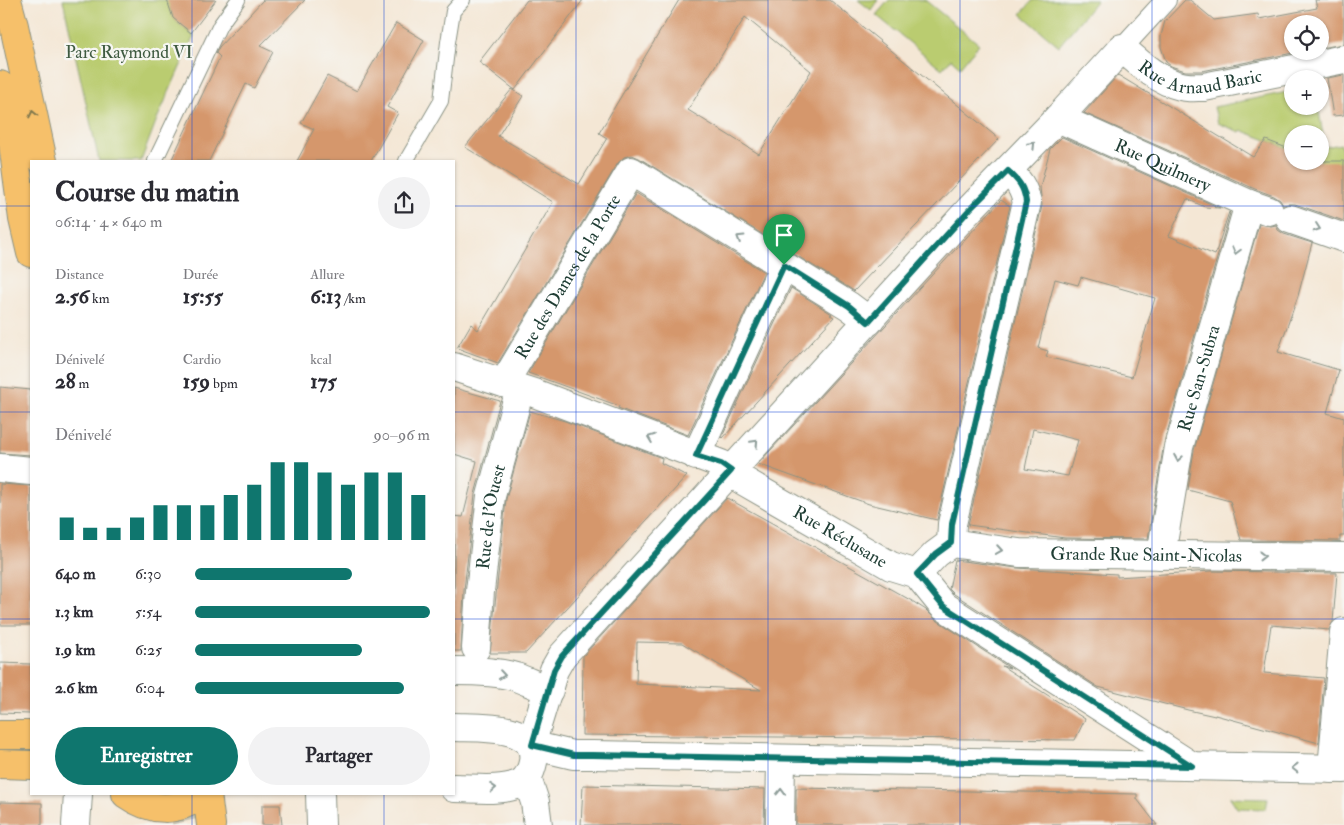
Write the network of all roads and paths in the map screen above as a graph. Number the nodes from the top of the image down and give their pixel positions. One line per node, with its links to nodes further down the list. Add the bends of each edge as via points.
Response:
1 (238, 0): 11 (lane, via 220,25)
2 (463, 0): 12 (lane, via 453,11 441,101)
3 (1166, 0): 5 (street)
4 (5, 5): 10 (main road, one-way to 4, via 14,26)
5 (1122, 48): 6 (street, Rue Arnaud Baric, via 1166,81 1181,86 1204,87); 9 (street)
6 (1344, 59)
7 (0, 85): 8 (main road)
8 (9, 113): 14 (main road); 17 (main road)
9 (1058, 118): 13 (street, one-way to 9); 15 (street, Rue Quilmery)
10 (43, 160)
11 (155, 160)
12 (407, 160)
13 (1008, 171): 19 (street); 26 (street, via 1024,190 1026,202 952,524)
14 (30, 186)
15 (1269, 212): 16 (street, Rue Quilmery, one-way to 16); 27 (street, Rue San-Subra, one-way to 27, via 1179,447)
16 (1344, 238)
17 (30, 249)
18 (784, 265): 19 (street, via 849,306); 21 (street, Rue des Dames de la Porte, one-way to 21, via 631,171); 22 (street)
19 (868, 322): 25 (street, one-way to 19)
20 (455, 367): 21 (street, Rue Réclusane)
21 (512, 386): 22 (street, Rue Réclusane, one-way to 21); 31 (street, Rue de l'Ouest, via 491,496)
22 (696, 456): 25 (street, Rue Réclusane)
23 (0, 468): 24 (street)
24 (30, 471)
25 (731, 471): 29 (street, Rue Réclusane, via 891,566); 33 (street, via 562,656)
26 (951, 543): 27 (street, Grande Rue Saint-Nicolas, one-way to 27, via 1019,553); 29 (street)
27 (1161, 555): 28 (street, Grande Rue Saint-Nicolas, one-way to 28)
28 (1344, 557)
29 (917, 574): 41 (street, via 943,606)
30 (1344, 632): 42 (street)
31 (476, 648)
32 (455, 671): 33 (street, one-way to 33, via 515,677)
33 (549, 690): 37 (street)
34 (455, 727): 37 (street, via 497,729 519,735)
35 (0, 734): 36 (main road)
36 (30, 735)
37 (532, 745): 38 (street, via 574,755); 43 (street, via 532,769)
38 (781, 759): 41 (street); 54 (street, one-way to 38)
39 (0, 764): 40 (main road)
40 (30, 765)
41 (1192, 766): 42 (street, one-way to 41)
42 (1338, 769)
43 (527, 778): 44 (street, one-way to 43, via 494,789 519,784); 53 (street)
44 (455, 788)
45 (78, 795): 50 (street)
46 (200, 795): 49 (main road, via 180,806)
47 (207, 795): 51 (main road)
48 (320, 795): 52 (street)
49 (144, 808)
50 (76, 825)
51 (211, 825)
52 (321, 825)
53 (538, 825)
54 (780, 825)

